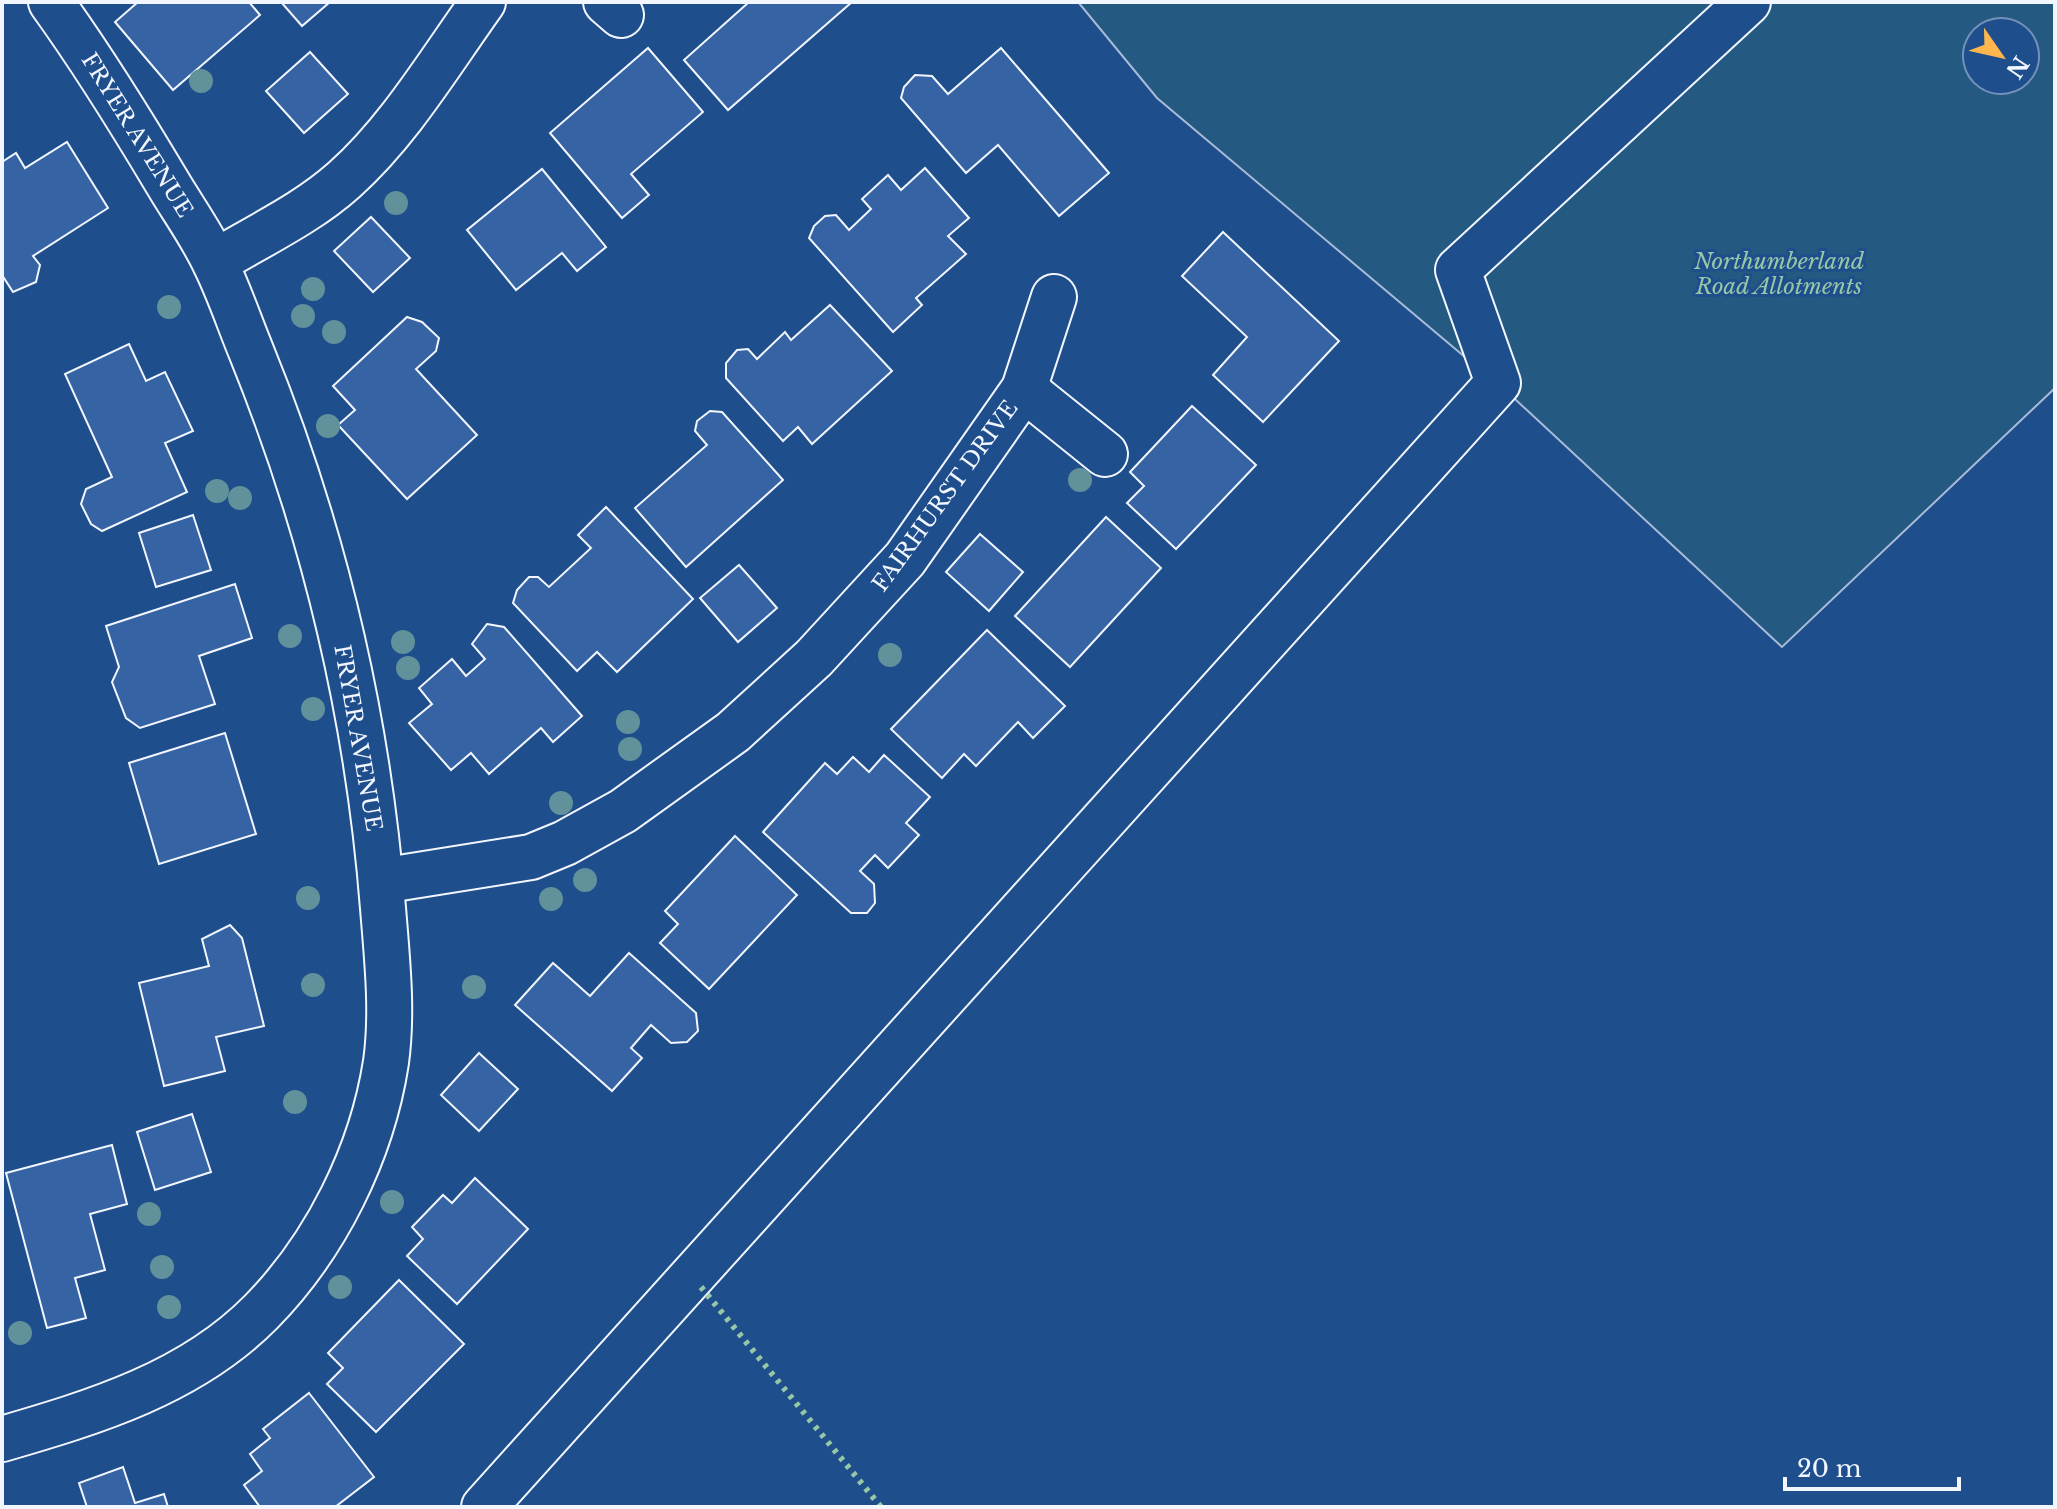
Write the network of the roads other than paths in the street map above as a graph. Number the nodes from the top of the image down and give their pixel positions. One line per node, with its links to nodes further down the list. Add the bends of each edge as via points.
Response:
1 (51, 2): 4 (street, FRYER AVENUE, via 103,74)
2 (483, 2): 4 (street, via 385,135 344,180)
3 (1748, 2): 10 (street, via 1458,270 1498,383)
4 (215, 262): 8 (street, FRYER AVENUE, via 285,434 324,562 371,784)
5 (1054, 297): 6 (street, FAIRHURST DRIVE)
6 (1024, 389): 7 (street, FAIRHURST DRIVE); 8 (street, FAIRHURST DRIVE, via 905,559 814,658 733,732 623,811 543,852)
7 (1105, 454)
8 (381, 881): 9 (street, FRYER AVENUE, via 389,1016 377,1107 345,1189 301,1262 259,1313 177,1375 81,1416)
9 (2, 1439)
10 (484, 1507)

